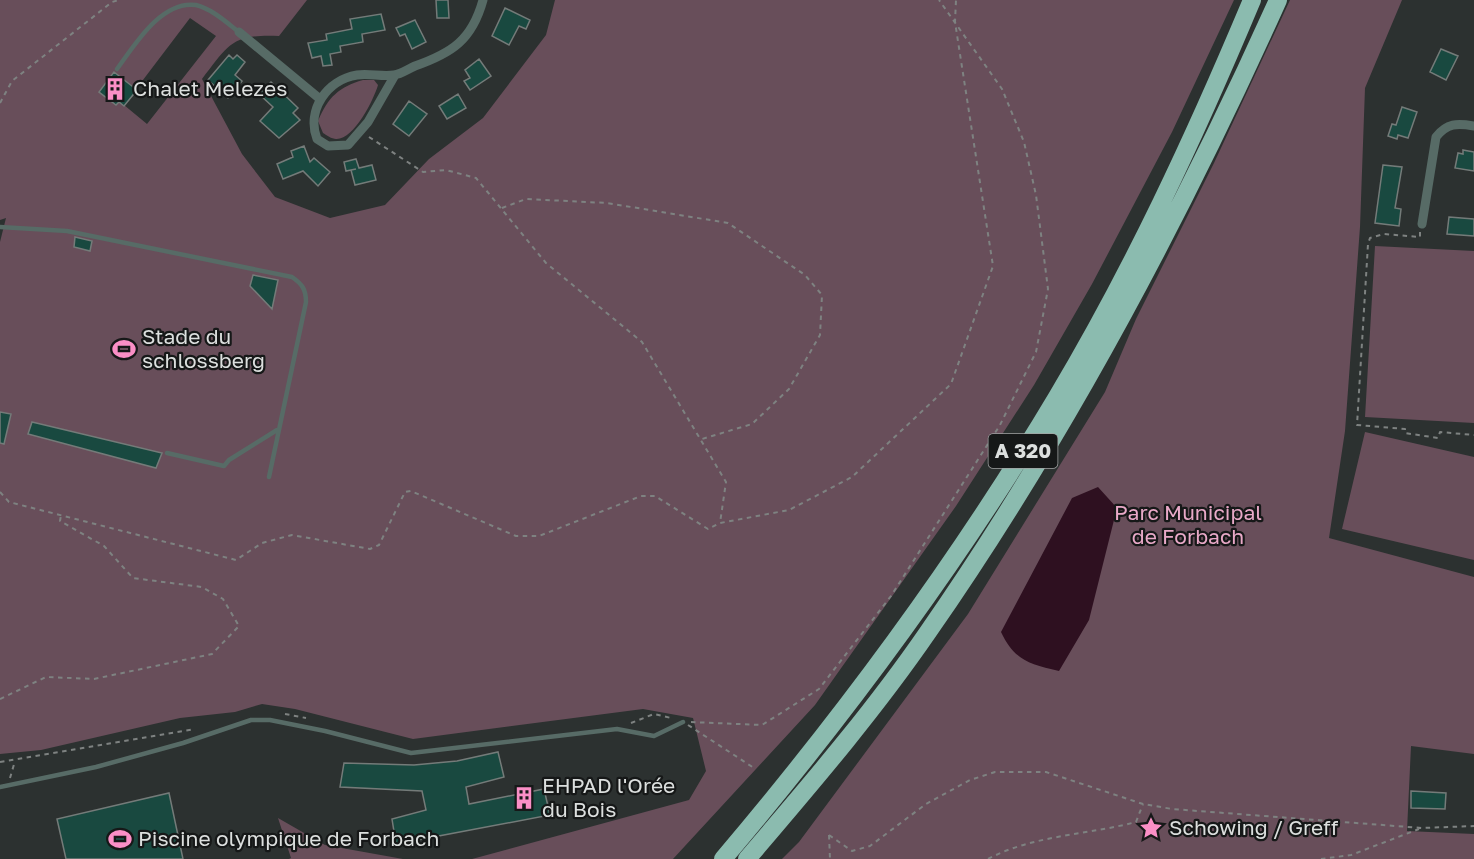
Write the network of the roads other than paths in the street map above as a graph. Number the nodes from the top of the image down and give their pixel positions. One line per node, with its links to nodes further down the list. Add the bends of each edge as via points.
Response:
1 (483, 0): 6 (street, via 468,33 454,49)
2 (1252, 0): 16 (highway, A 320, via 1194,138 1058,397 913,619 802,766)
3 (1278, 0): 17 (highway, A 320, via 1130,306 1016,500 880,699)
4 (239, 32): 5 (lane, via 207,9 182,4 159,17); 7 (street)
5 (117, 69)
6 (395, 75): 7 (street, via 350,77 330,87); 7 (street, via 361,132 348,145 328,146 317,139 312,120)
7 (320, 99)
8 (1474, 126): 9 (street, via 1454,124 1444,127 1436,137)
9 (1422, 224)
10 (0, 227): 11 (lane, via 67,231 292,277 306,291 306,302)
11 (277, 430): 12 (lane, via 224,466); 13 (lane)
12 (166, 453)
13 (268, 477)
14 (683, 722): 15 (lane, via 654,736 617,729 411,753 325,731 251,720 96,767)
15 (0, 787)
16 (723, 859)
17 (747, 859)

